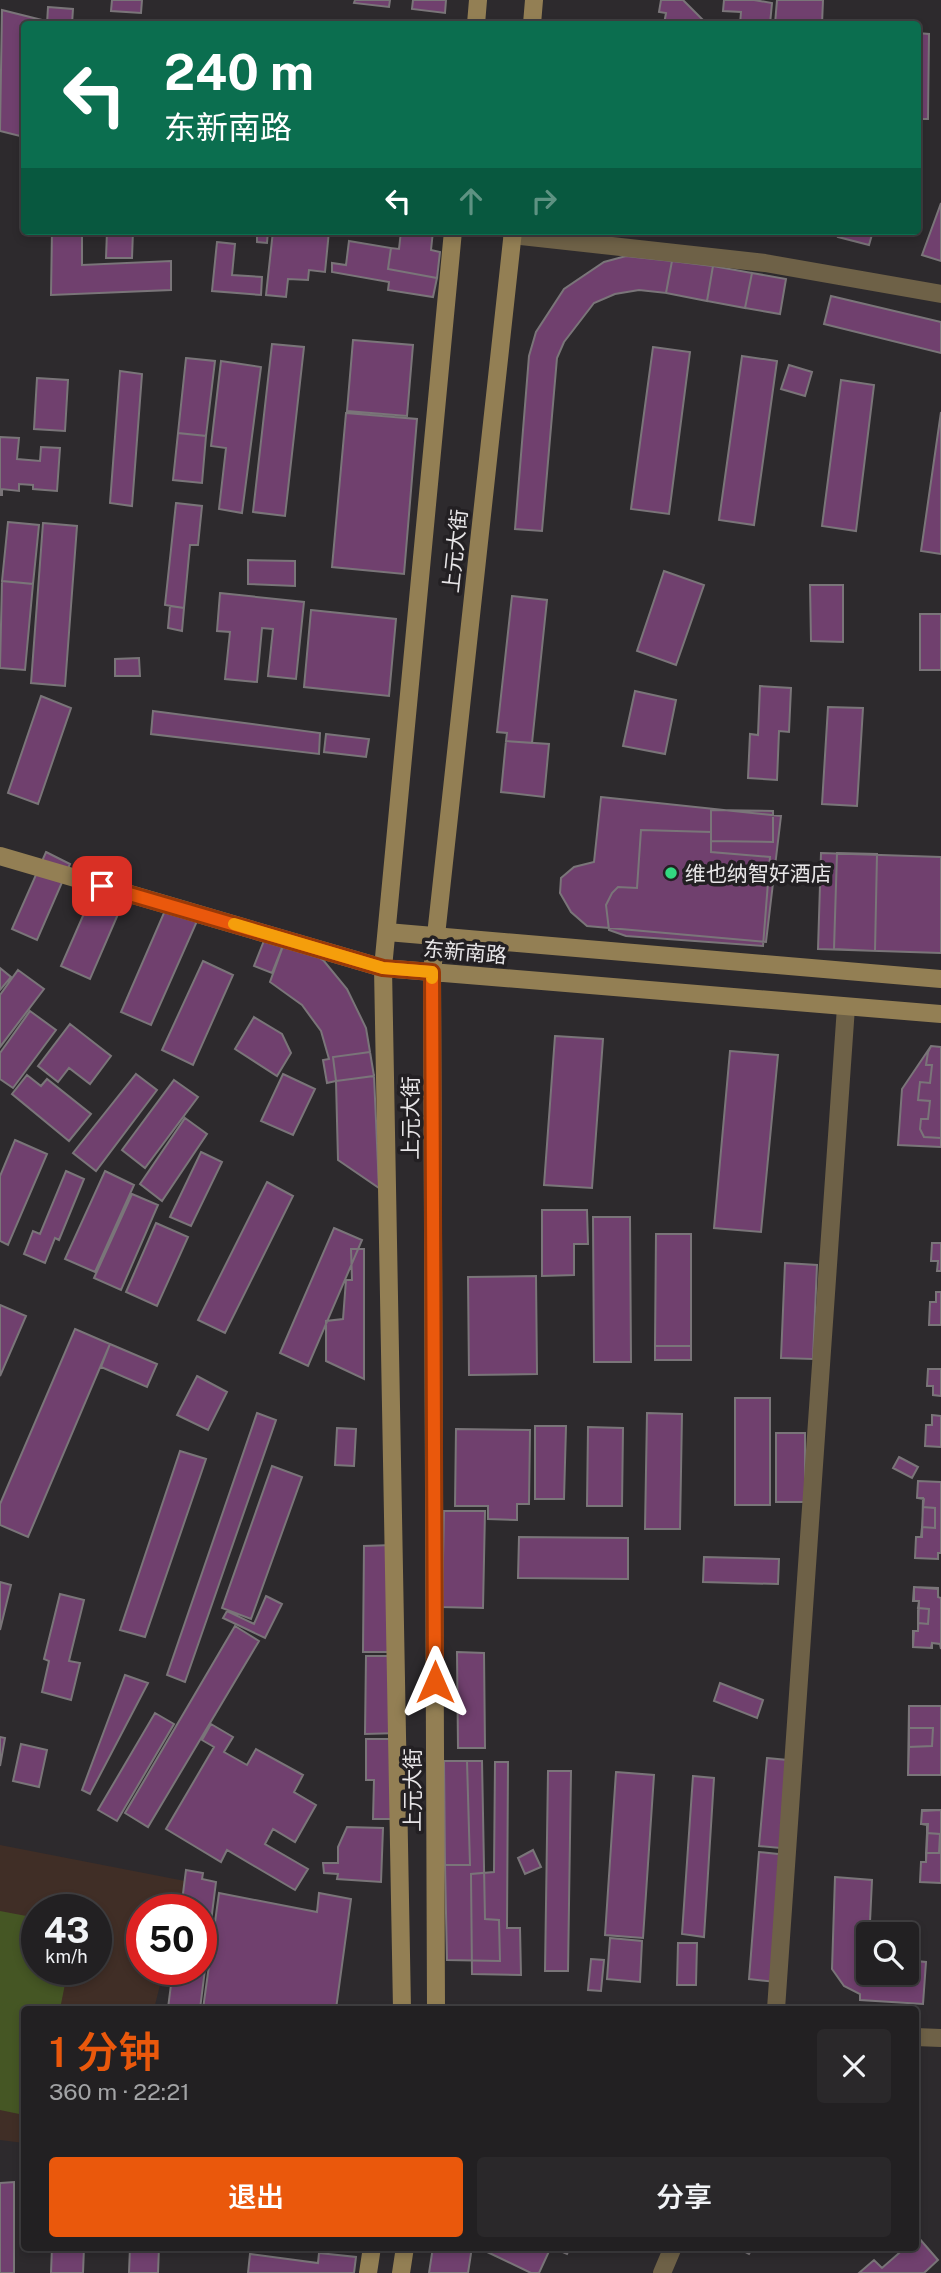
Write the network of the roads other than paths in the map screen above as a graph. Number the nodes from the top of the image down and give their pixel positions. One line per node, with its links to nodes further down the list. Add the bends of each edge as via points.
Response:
1 (478, 0): 3 (main road)
2 (534, 0): 4 (main road)
3 (476, 21)
4 (532, 21)
5 (453, 235): 10 (main road, 上元大街)
6 (512, 235): 11 (main road, 上元大街)
7 (529, 235): 8 (street, via 765,263)
8 (941, 294)
9 (0, 856): 12 (main road, 东新南路)
10 (387, 932): 11 (main road, 东新南路); 12 (main road, 上元大街)
11 (436, 937): 13 (main road, 上元大街); 14 (main road, 东新南路)
12 (383, 968): 13 (main road, 东新南路); 17 (main road, 上元大街)
13 (432, 972): 15 (main road, 东新南路); 18 (main road, 上元大街)
14 (941, 979)
15 (846, 1007): 16 (main road, 东新南路); 19 (street)
16 (941, 1014)
17 (402, 2006)
18 (436, 2006)
19 (776, 2006)
20 (919, 2036): 21 (street)
21 (941, 2038)
22 (371, 2251): 25 (main road)
23 (404, 2251): 26 (main road)
24 (671, 2251): 27 (street)
25 (368, 2273)
26 (401, 2273)
27 (662, 2273)

